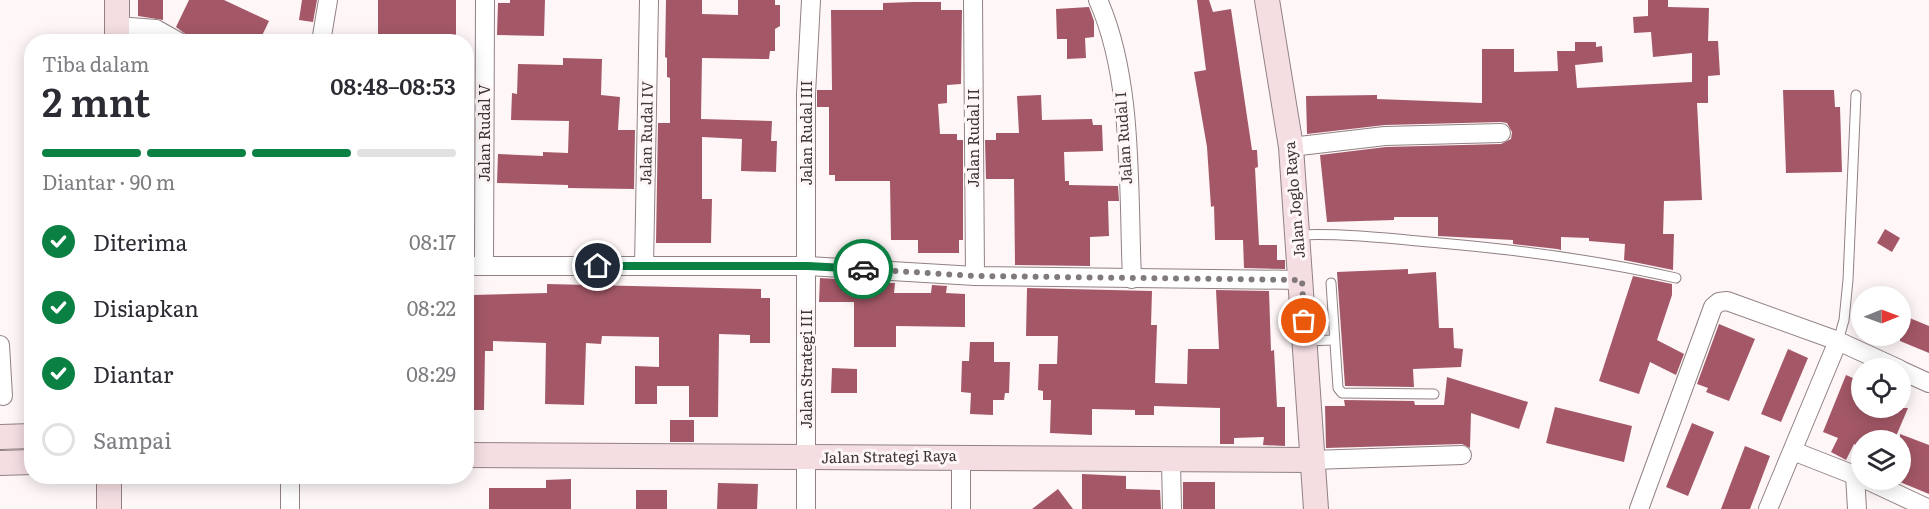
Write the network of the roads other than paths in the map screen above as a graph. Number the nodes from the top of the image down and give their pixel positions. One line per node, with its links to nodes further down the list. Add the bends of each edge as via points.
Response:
1 (117, 0): 9 (street)
2 (328, 0): 11 (street)
3 (485, 0): 16 (street, Jalan Rudal V)
4 (649, 0): 17 (street, Jalan Rudal IV)
5 (811, 0): 18 (street, Jalan Rudal III, via 806,94)
6 (973, 0): 19 (street, Jalan Rudal II)
7 (1098, 0): 21 (street, Jalan Rudal I, via 1111,28 1124,105)
8 (1267, 0): 14 (street, Jalan Joglo Raya)
9 (117, 34): 10 (street, via 156,29)
10 (165, 34)
11 (322, 34)
12 (1856, 95): 26 (lane, via 1848,280)
13 (1501, 133): 14 (street, via 1385,136)
14 (1291, 147): 15 (street, Jalan Joglo Raya)
15 (1298, 235): 20 (lane, via 1355,236 1539,252 1608,262); 22 (street, Jalan Joglo Raya)
16 (475, 266): 17 (street)
17 (644, 266): 18 (street)
18 (808, 266): 19 (street); 34 (street, Jalan Strategi III)
19 (975, 276): 21 (street)
20 (1676, 278)
21 (1132, 279): 22 (street)
22 (1302, 280): 25 (street, Jalan Joglo Raya)
23 (1331, 284): 24 (lane)
24 (1334, 340): 25 (lane); 31 (lane, via 1338,388 1342,393)
25 (1304, 341): 40 (street, Jalan Joglo Raya)
26 (1838, 341): 28 (street); 35 (street); 53 (street, via 1723,301 1713,307)
27 (0, 345): 32 (street)
28 (1876, 358)
29 (1911, 374): 30 (street)
30 (1929, 383)
31 (1434, 394)
32 (3, 396)
33 (18, 436): 41 (street)
34 (807, 448): 36 (street, Jalan Strategi Raya); 38 (street, Jalan Strategi Raya); 49 (street, Jalan Strategi III)
35 (1793, 451): 42 (street); 54 (street)
36 (474, 455)
37 (1462, 455): 40 (street)
38 (961, 460): 39 (street, Jalan Strategi Raya); 50 (street)
39 (1171, 460): 40 (street, Jalan Strategi Raya); 51 (street)
40 (1312, 460): 52 (street, Jalan Joglo Raya)
41 (18, 462)
42 (1851, 474)
43 (109, 484): 47 (street)
44 (290, 484): 48 (street)
45 (1859, 490): 55 (street)
46 (1887, 490): 56 (street)
47 (109, 509)
48 (290, 509)
49 (806, 509)
50 (961, 509)
51 (1172, 509)
52 (1316, 509)
53 (1639, 509)
54 (1768, 509)
55 (1857, 509)
56 (1929, 509)

